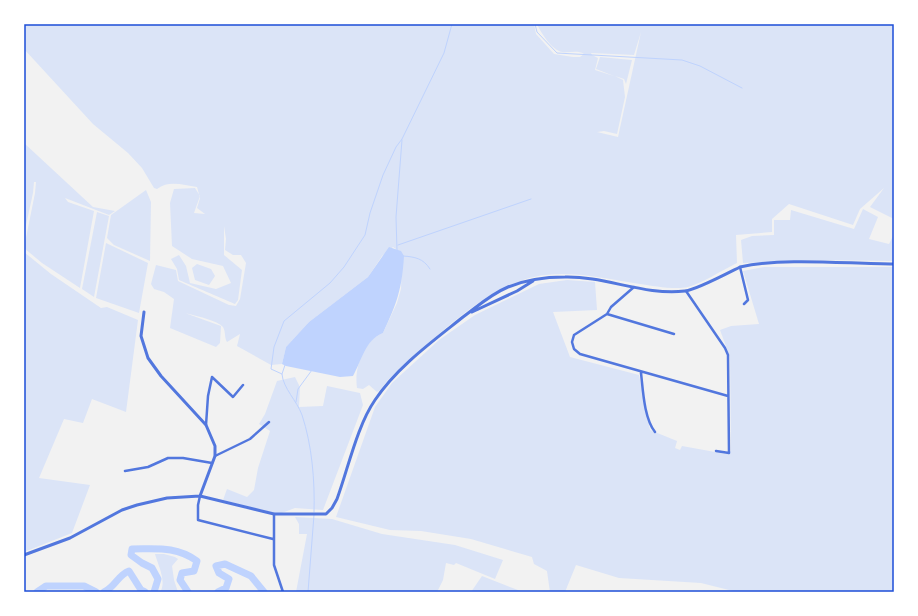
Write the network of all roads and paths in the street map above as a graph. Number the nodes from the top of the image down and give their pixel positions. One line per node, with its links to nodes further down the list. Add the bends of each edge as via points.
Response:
1 (894, 264): 2 (street, via 781,263)
2 (740, 267): 5 (street); 6 (street, via 748,300)
3 (536, 279): 4 (street, via 566,277); 8 (street); 8 (street, via 510,286 490,296)
4 (634, 287): 5 (street); 9 (street, via 611,307)
5 (686, 291): 13 (street, via 728,355)
6 (744, 304)
7 (144, 312): 15 (street, via 140,336 148,358)
8 (468, 314): 22 (street, via 428,346 374,400 360,431 338,499 332,508 322,515)
9 (607, 314): 10 (street); 11 (street, via 574,335 574,349 580,354)
10 (674, 334)
11 (641, 373): 13 (street); 16 (street, via 648,413)
12 (242, 385): 15 (street, via 233,396 212,377)
13 (728, 396): 17 (street, via 730,453)
14 (268, 422): 18 (street, via 250,439)
15 (206, 425): 18 (street, via 215,446)
16 (655, 432)
17 (716, 451)
18 (215, 456): 19 (street)
19 (212, 463): 20 (street, via 168,458 148,467); 21 (street)
20 (125, 472)
21 (200, 496): 22 (street); 23 (street, via 198,520); 24 (street, via 167,498 137,505 122,510 70,538)
22 (274, 514): 23 (street)
23 (273, 539): 25 (street, via 274,566)
24 (24, 554)
25 (283, 592)

